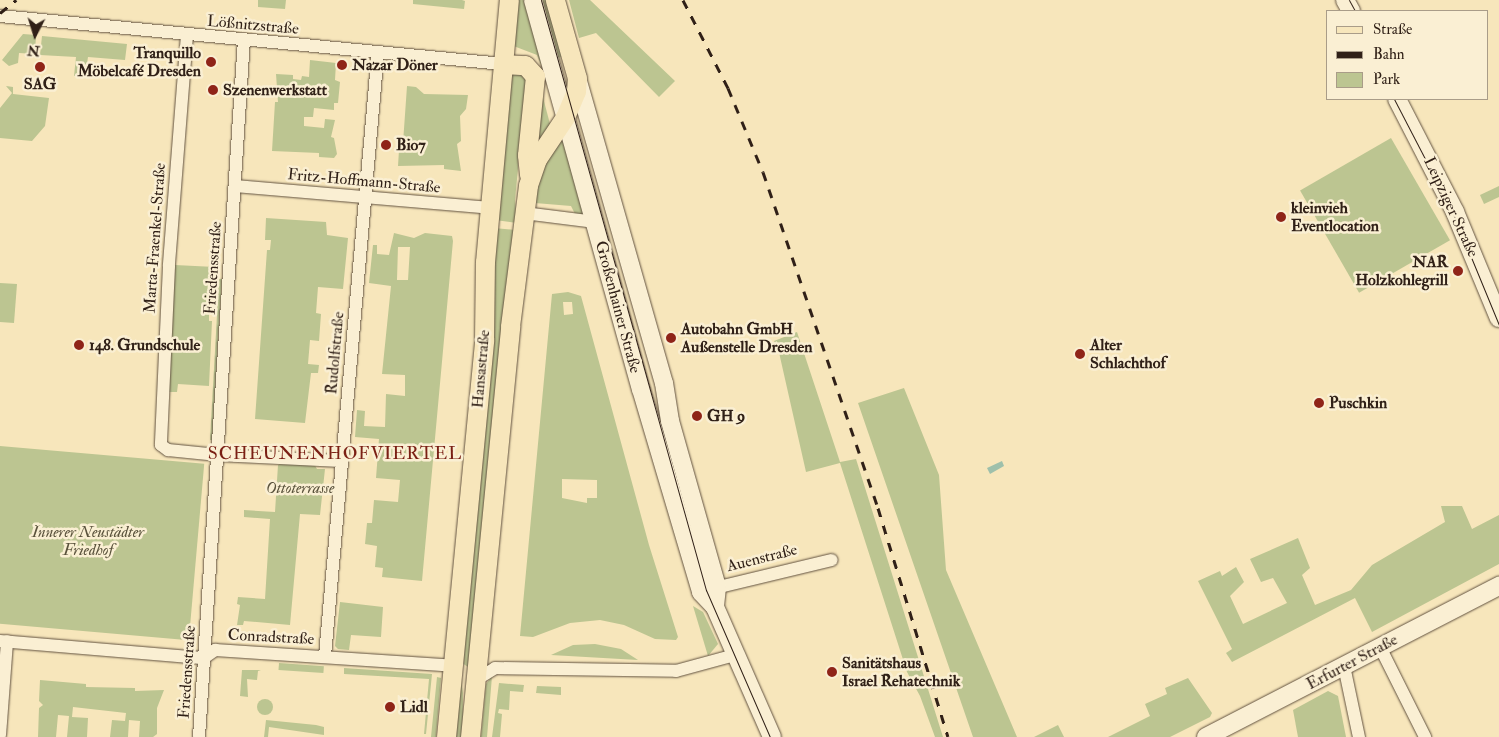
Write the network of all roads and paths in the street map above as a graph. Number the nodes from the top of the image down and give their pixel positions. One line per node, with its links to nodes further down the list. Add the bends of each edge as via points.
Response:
1 (509, 0): 8 (main road, Hansastraße)
2 (533, 0): 11 (main road, Großenhainer Straße)
3 (555, 0): 9 (main road, Hansastraße)
4 (0, 16): 5 (street, Lößnitzstraße)
5 (187, 34): 6 (street, Lößnitzstraße); 19 (street, Marta-Fraenkel-Straße, via 160,438 168,450)
6 (244, 40): 7 (street, Lößnitzstraße); 13 (street, Friedensstraße)
7 (378, 52): 8 (street, Lößnitzstraße); 14 (street, Rudolfstraße)
8 (503, 64): 12 (main road, via 525,65 535,76 526,155); 15 (main road, Hansastraße)
9 (577, 78): 11 (main road, Hansastraße, via 574,99); 23 (main road, Großenhainer Straße, via 664,383)
10 (1398, 100): 18 (main road, Leipziger Straße, via 1457,215)
11 (565, 118): 12 (main road, Hansastraße, via 542,152); 17 (main road, Großenhainer Straße)
12 (529, 179): 16 (main road, Hansastraße)
13 (235, 186): 14 (street, Fritz-Hoffmann-Straße); 19 (street, Friedensstraße)
14 (364, 197): 15 (street, Fritz-Hoffmann-Straße); 20 (street, Rudolfstraße)
15 (485, 208): 29 (main road, Hansastraße, via 484,340)
16 (524, 213): 17 (street); 31 (main road, Hansastraße)
17 (595, 222): 23 (main road, Großenhainer Straße)
18 (1499, 318)
19 (218, 455): 20 (street); 28 (street, Friedensstraße)
20 (341, 461): 27 (street, Rudolfstraße)
21 (832, 560): 23 (street, Auenstraße)
22 (1499, 586): 25 (main road, Erfurter Straße)
23 (709, 589): 26 (main road, Großenhainer Straße)
24 (4, 641): 28 (street, Conradstraße); 32 (street)
25 (1380, 647): 30 (main road, Erfurter Straße); 39 (street)
26 (735, 655): 31 (street, via 676,671 495,668); 36 (main road, Großenhainer Straße)
27 (324, 656): 28 (street, Conradstraße, via 215,650); 29 (street, Conradstraße)
28 (204, 658): 33 (street, Friedensstraße)
29 (453, 666): 31 (main road); 34 (main road, Hansastraße)
30 (1344, 666): 37 (main road, Erfurter Straße); 38 (street)
31 (476, 680): 35 (main road, Hansastraße)
32 (0, 735)
33 (198, 737)
34 (446, 737)
35 (470, 737)
36 (772, 737)
37 (1206, 737)
38 (1359, 737)
39 (1425, 737)

